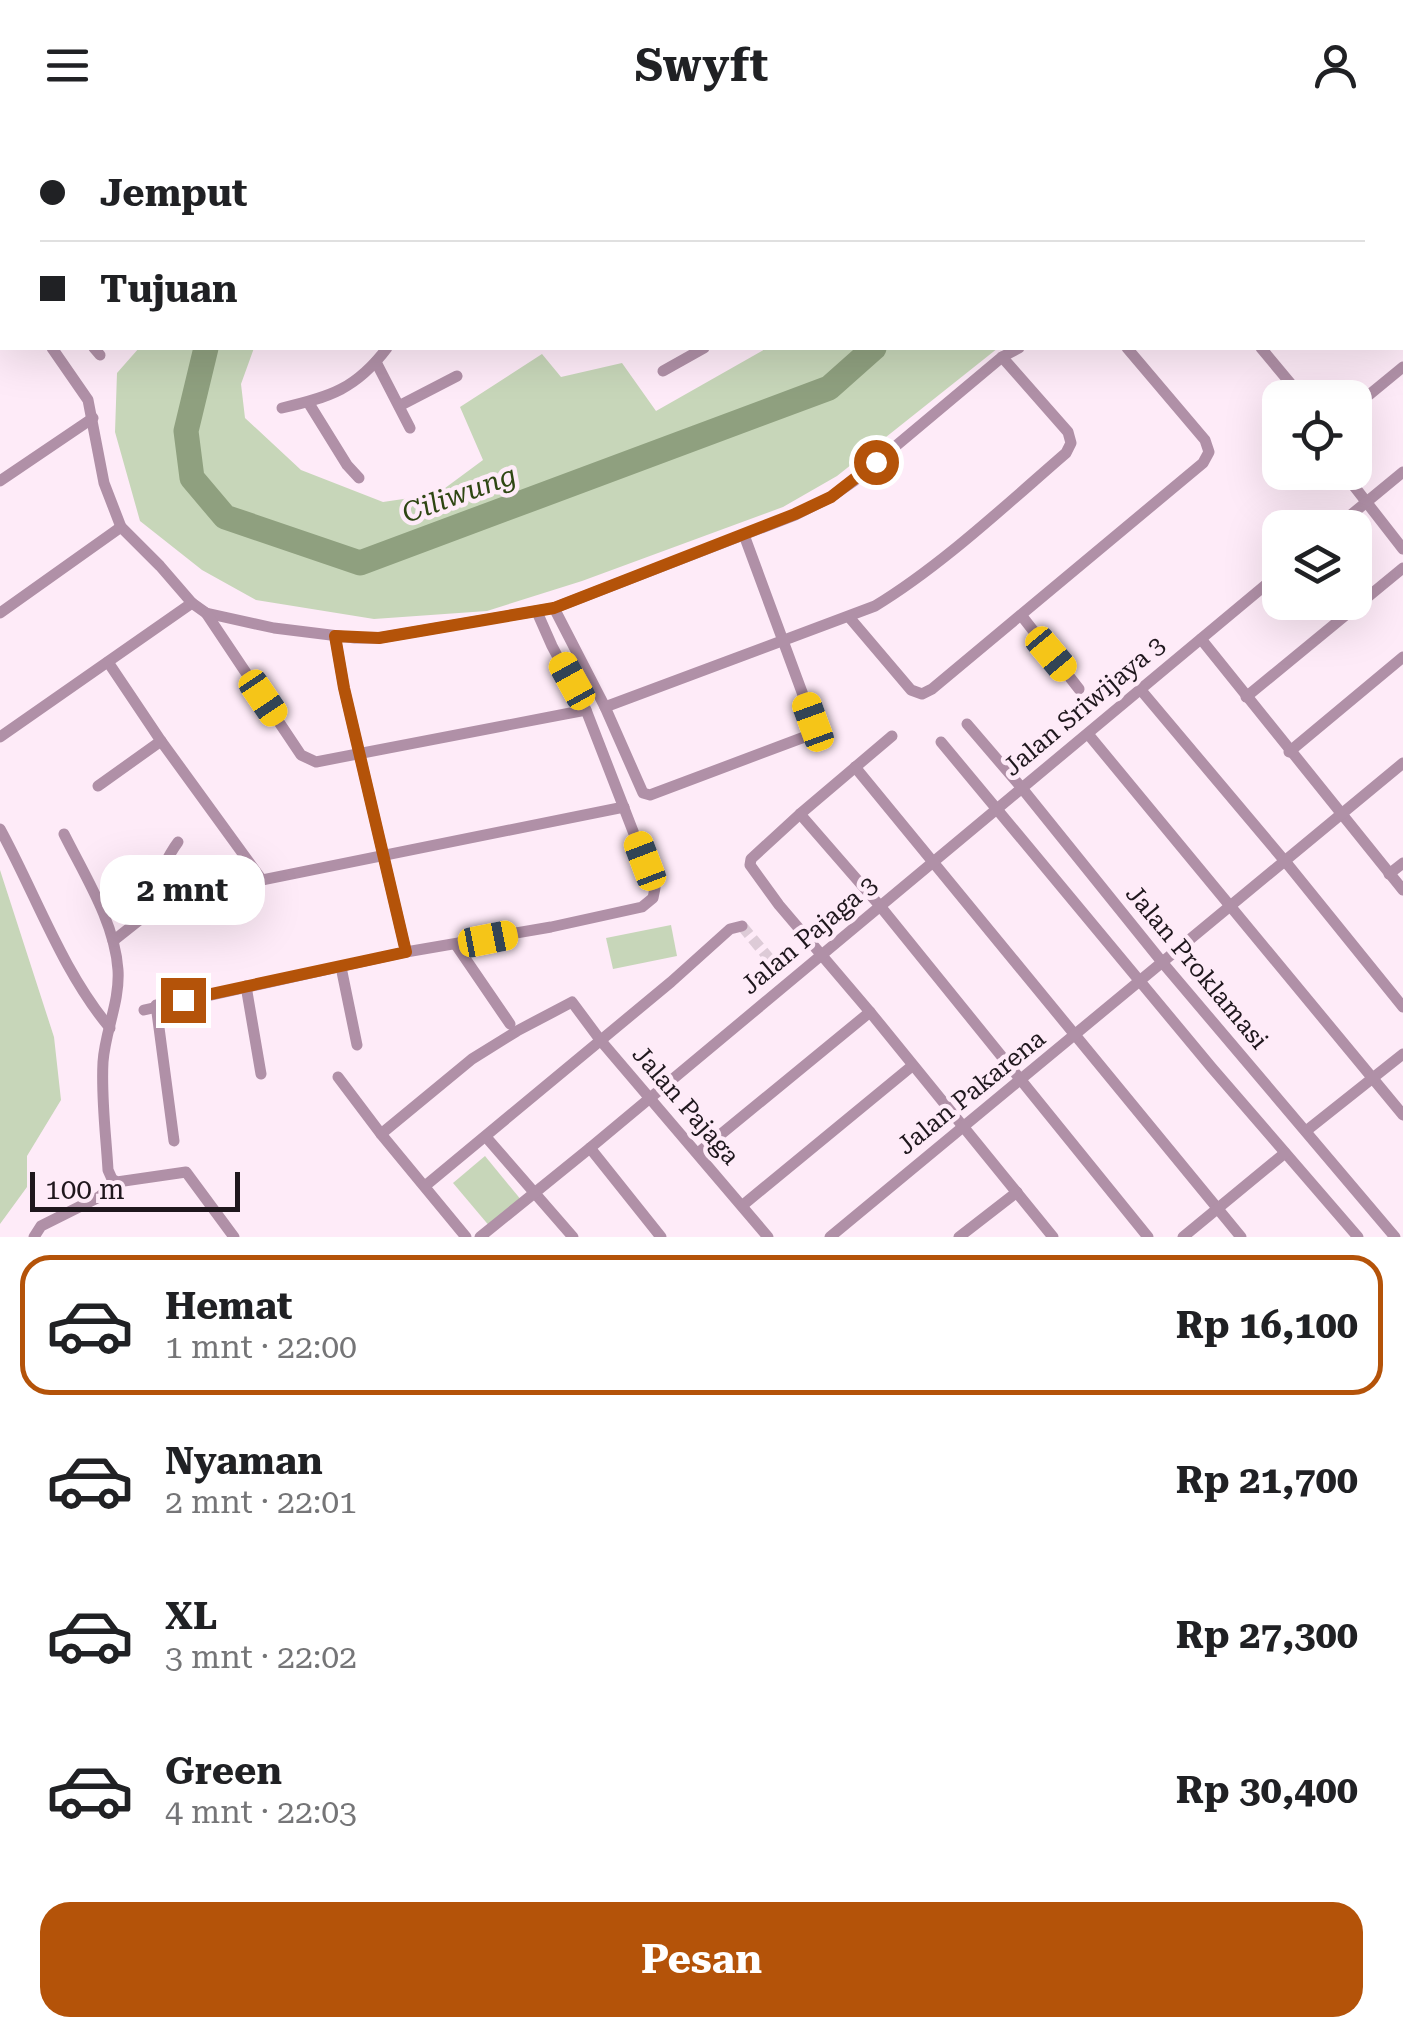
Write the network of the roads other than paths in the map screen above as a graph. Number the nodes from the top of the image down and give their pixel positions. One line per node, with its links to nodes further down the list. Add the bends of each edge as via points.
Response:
1 (53, 350): 17 (street)
2 (385, 350): 8 (street)
3 (700, 350): 10 (street)
4 (1015, 350): 7 (street)
5 (1129, 350): 35 (street, via 1209,452)
6 (1263, 350): 12 (street)
7 (1002, 357): 26 (street, via 842,489); 36 (street, via 1068,432 1066,453 897,592)
8 (376, 362): 14 (street, via 345,388); 15 (street)
9 (1403, 367): 13 (street)
10 (663, 371)
11 (458, 376): 15 (street)
12 (1288, 380)
13 (1372, 392)
14 (308, 402): 16 (street); 20 (street)
15 (399, 406): 18 (street)
16 (282, 408)
17 (93, 418): 21 (street); 25 (street, via 104,483)
18 (410, 428)
19 (1403, 472): 23 (street)
20 (358, 478)
21 (0, 480)
22 (1357, 490): 23 (street)
23 (1366, 502): 24 (street); 27 (street)
24 (1357, 510)
25 (121, 528): 30 (street); 33 (street)
26 (744, 536): 31 (street); 38 (street)
27 (1403, 548)
28 (1403, 568): 44 (street)
29 (1262, 588): 39 (street, Jalan Sriwijaya 3)
30 (192, 603): 34 (street); 41 (street)
31 (554, 608): 32 (street); 45 (street)
32 (537, 612): 37 (street, via 379,638); 46 (street)
33 (0, 613)
34 (206, 613): 37 (street); 53 (street, via 301,754 316,762)
35 (1021, 616): 36 (street, via 922,694 902,681); 43 (street)
36 (850, 617): 38 (street)
37 (335, 636): 53 (street)
38 (783, 640): 45 (street); 45 (street, via 813,722 807,736 650,794 639,787)
39 (1200, 640): 42 (street, Jalan Sriwijaya 3); 44 (street)
40 (1403, 658): 54 (street)
41 (108, 662): 50 (street); 51 (street)
42 (1140, 688): 48 (street, Jalan Sriwijaya 3); 67 (street)
43 (1080, 689)
44 (1246, 697): 54 (street)
45 (604, 707)
46 (586, 710): 53 (street); 59 (street)
47 (967, 724): 58 (street, Jalan Proklamasi)
48 (1088, 734): 58 (street, Jalan Sriwijaya 3); 74 (street)
49 (892, 736): 56 (street)
50 (0, 737)
51 (162, 741): 57 (street); 71 (street)
52 (940, 742): 60 (street, Jalan Proklamasi)
53 (359, 752): 66 (street)
54 (1289, 752): 62 (street)
55 (1403, 763): 62 (street, Jalan Pakarena)
56 (855, 767): 61 (street); 68 (street)
57 (98, 786)
58 (1021, 787): 60 (street, Jalan Sriwijaya 3); 81 (street, Jalan Proklamasi)
59 (624, 807): 66 (street); 78 (street, via 653,898 642,907)
60 (997, 808): 68 (street, Jalan Pajaga 3); 83 (street, Jalan Proklamasi)
61 (800, 814): 75 (street); 80 (street, via 750,864)
62 (1341, 816): 67 (street, Jalan Pakarena); 70 (street)
63 (0, 829): 88 (street, via 68,965)
64 (64, 834): 77 (street)
65 (178, 842): 77 (street, via 139,907 142,918)
66 (384, 856): 71 (street); 79 (street)
67 (1284, 860): 74 (street, Jalan Pakarena); 85 (street)
68 (933, 861): 75 (street, Jalan Pajaga 3); 89 (street)
69 (1403, 863): 70 (street)
70 (1389, 874): 73 (street)
71 (262, 880): 72 (street)
72 (212, 890)
73 (1403, 890)
74 (1230, 905): 81 (street, Jalan Pakarena); 96 (street)
75 (880, 906): 80 (street, Jalan Pajaga 3); 97 (street)
76 (742, 926): 90 (street)
77 (112, 941): 88 (street, via 118,970)
78 (456, 945): 79 (street); 87 (street)
79 (406, 952): 82 (street)
80 (821, 956): 86 (street); 98 (street, Jalan Pajaga 3, via 785,978)
81 (1162, 962): 83 (street, Jalan Pakarena); 101 (street, Jalan Proklamasi)
82 (340, 967): 84 (street); 91 (street)
83 (1140, 980): 89 (street, Jalan Pakarena); 107 (street, Jalan Proklamasi)
84 (246, 986): 94 (street); 104 (street, via 150,1008)
85 (1403, 1007)
86 (870, 1012): 93 (street); 106 (street)
87 (510, 1024)
88 (110, 1028): 108 (street, via 103,1088 108,1170)
89 (1075, 1036): 97 (street, Jalan Pakarena); 113 (street)
90 (601, 1041): 98 (street, Jalan Pajaga); 102 (street, Jalan Pajaga, via 570,1002 472,1059); 103 (street)
91 (357, 1045)
92 (1403, 1054): 96 (street)
93 (912, 1066): 100 (street); 112 (street)
94 (261, 1074)
95 (338, 1076): 102 (street)
96 (1373, 1079): 99 (street); 101 (street)
97 (1021, 1080): 100 (street, Jalan Pakarena); 124 (street)
98 (650, 1097): 105 (street, Jalan Pajaga 3); 106 (street, Jalan Pajaga)
99 (1403, 1115)
100 (964, 1128): 111 (street); 121 (street, Jalan Pakarena)
101 (1306, 1132): 128 (street, Jalan Proklamasi)
102 (381, 1134): 109 (street)
103 (486, 1136): 109 (street); 110 (street)
104 (174, 1141)
105 (590, 1148): 110 (street, Jalan Pajaga 3); 119 (street)
106 (698, 1153): 112 (street, Jalan Pajaga)
107 (1285, 1153): 113 (street); 127 (street, Jalan Proklamasi)
108 (118, 1182): 114 (street); 115 (street, via 186,1172)
109 (426, 1186): 116 (street)
110 (536, 1192): 117 (street, Jalan Pajaga 3); 118 (street)
111 (1017, 1192): 122 (street); 123 (street)
112 (742, 1205): 120 (street, Jalan Pajaga)
113 (1218, 1208): 125 (street); 126 (street)
114 (34, 1237)
115 (234, 1237)
116 (466, 1237)
117 (480, 1237)
118 (574, 1237)
119 (661, 1237)
120 (768, 1237)
121 (830, 1237)
122 (959, 1237)
123 (1053, 1237)
124 (1148, 1237)
125 (1183, 1237)
126 (1241, 1237)
127 (1358, 1237)
128 (1395, 1237)

